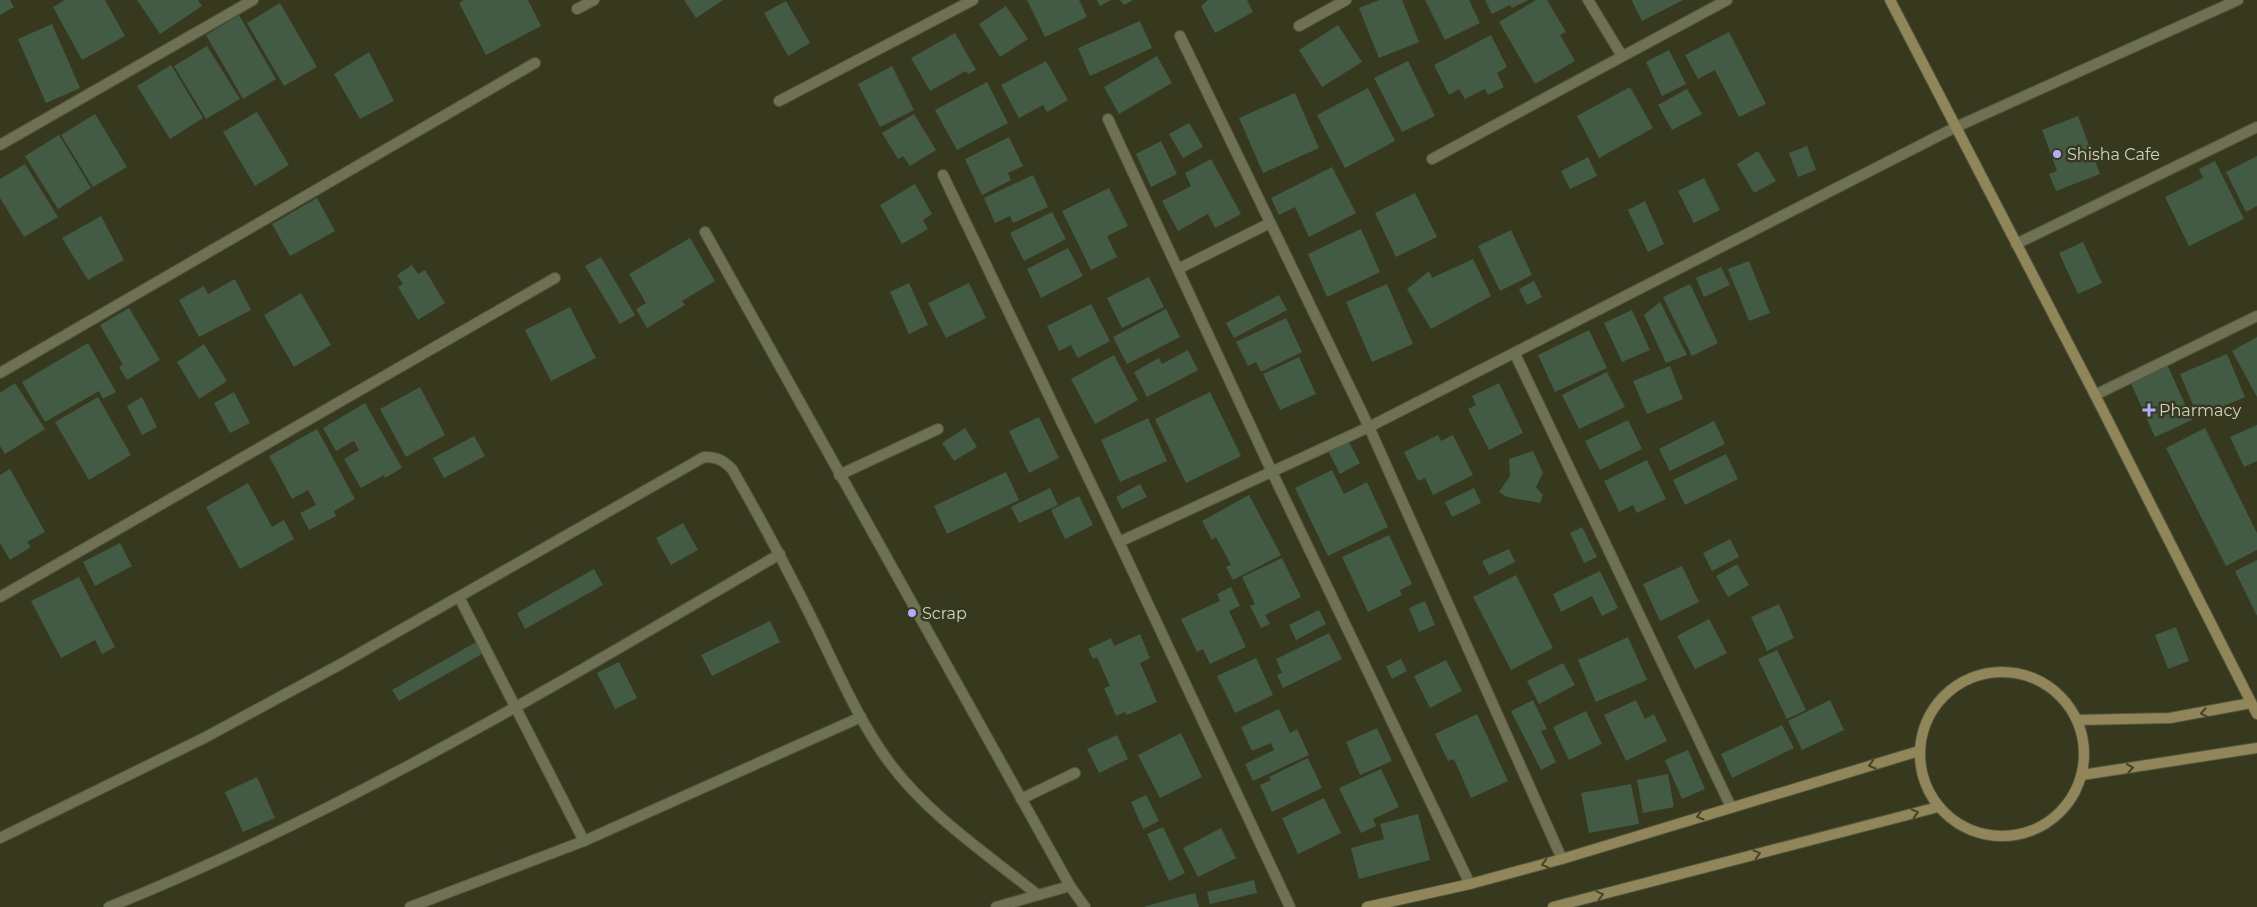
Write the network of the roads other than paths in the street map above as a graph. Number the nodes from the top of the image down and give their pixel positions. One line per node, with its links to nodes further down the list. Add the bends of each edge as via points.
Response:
1 (253, 0): 18 (street)
2 (594, 0): 9 (street)
3 (973, 0): 14 (street)
4 (1346, 0): 10 (street)
5 (1588, 0): 12 (street)
6 (1727, 0): 12 (street)
7 (1890, 0): 16 (street)
8 (2238, 0): 16 (street)
9 (577, 9)
10 (1299, 26)
11 (1180, 36): 21 (street)
12 (1622, 56): 19 (street)
13 (535, 63): 28 (street)
14 (779, 101)
15 (1108, 119): 24 (street)
16 (1956, 127): 23 (street); 27 (street)
17 (2257, 127): 23 (street)
18 (0, 145)
19 (1432, 159)
20 (943, 175): 34 (street)
21 (1270, 223): 24 (street); 30 (street)
22 (705, 232): 33 (street)
23 (2016, 244): 29 (street)
24 (1178, 269): 32 (street)
25 (555, 278): 36 (street)
26 (2257, 316): 29 (street)
27 (1515, 354): 30 (street); 48 (street)
28 (0, 373)
29 (2095, 395): 38 (street)
30 (1369, 427): 32 (street); 52 (street)
31 (938, 429): 33 (street)
32 (1272, 472): 34 (street); 53 (street)
33 (839, 475): 47 (street)
34 (1119, 542): 60 (street)
35 (780, 554): 37 (street, via 732,469 724,461 704,457); 39 (street); 41 (street)
36 (0, 597)
37 (459, 597): 39 (street); 50 (street, via 204,738)
38 (2254, 702): 40 (street); 42 (street, one-way to 42, via 2170,718)
39 (516, 709): 51 (street); 56 (street, via 265,838)
40 (2257, 714)
41 (861, 717): 51 (street); 55 (street, via 907,783 951,824)
42 (2077, 720): 44 (street, via 2064,699 2045,683 2022,673 1990,672 1952,687 1935,705 1924,726); 46 (street, via 2084,747)
43 (2257, 748): 46 (street, one-way to 43)
44 (1919, 750): 48 (street, one-way to 48); 49 (street, via 1927,790)
45 (1075, 773): 47 (street)
46 (2082, 775): 49 (street, via 2071,799 2054,818 2032,831 2007,837 1981,834 1958,824)
47 (1021, 798): 54 (street)
48 (1731, 807): 52 (street, one-way to 52)
49 (1938, 807): 62 (street, one-way to 49)
50 (0, 838)
51 (584, 841): 57 (street)
52 (1562, 859): 53 (street, one-way to 53)
53 (1470, 884): 61 (street)
54 (1070, 886): 55 (street); 59 (street)
55 (1038, 895): 58 (street)
56 (109, 907)
57 (410, 907)
58 (996, 907)
59 (1085, 907)
60 (1290, 907)
61 (1367, 907)
62 (1553, 907)

